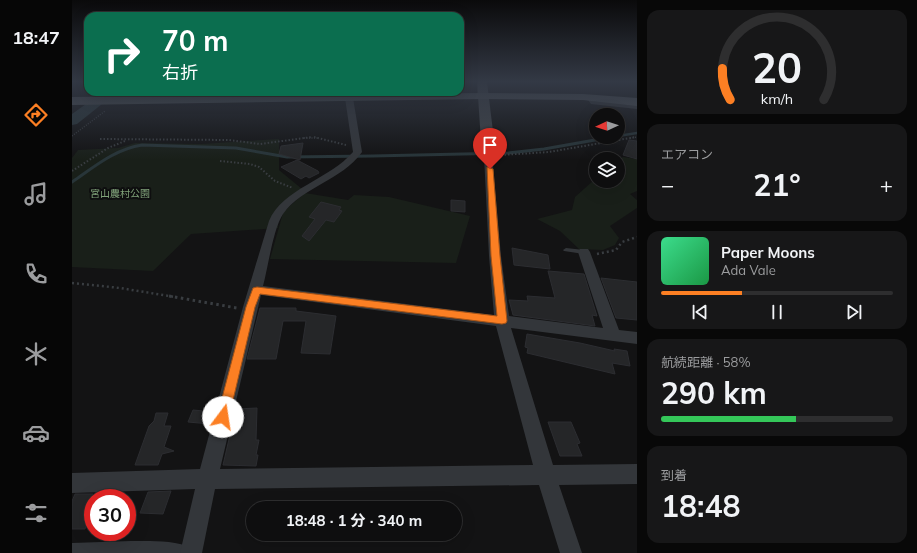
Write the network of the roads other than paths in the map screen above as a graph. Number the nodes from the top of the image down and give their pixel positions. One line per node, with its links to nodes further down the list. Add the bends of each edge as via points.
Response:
1 (353, 108): 6 (street, via 358,152 353,160 336,174 303,192 277,214 266,244)
2 (483, 108): 3 (street)
3 (489, 156): 7 (street)
4 (566, 250): 5 (lane)
5 (584, 252): 8 (street)
6 (257, 290): 7 (street); 12 (street)
7 (502, 321): 8 (street); 11 (street)
8 (613, 335): 9 (street)
9 (637, 338)
10 (637, 474): 11 (street)
11 (546, 476): 12 (street); 16 (street)
12 (208, 479): 13 (street); 15 (street)
13 (72, 483)
14 (72, 550): 15 (lane, via 151,546)
15 (191, 553)
16 (571, 553)

